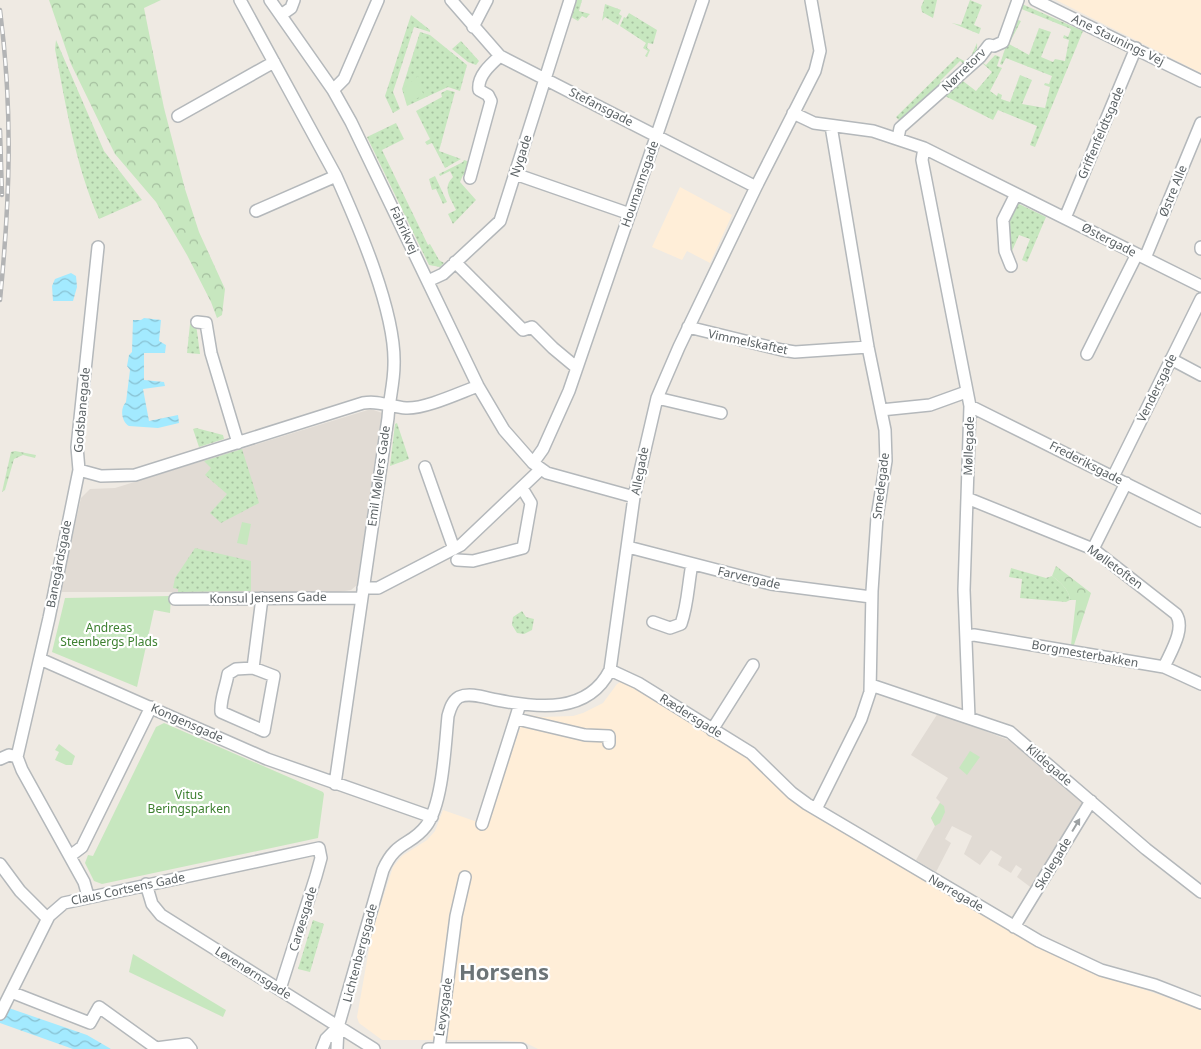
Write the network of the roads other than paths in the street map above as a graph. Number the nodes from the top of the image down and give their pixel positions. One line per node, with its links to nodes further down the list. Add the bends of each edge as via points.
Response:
1 (240, 0): 16 (street, Emil Møllers Gade)
2 (270, 0): 12 (street, Fabrikvej)
3 (294, 0): 12 (street, via 291,8)
4 (378, 0): 19 (street, via 344,79)
5 (451, 0): 13 (street, Stefansgade)
6 (488, 0): 13 (street)
7 (570, 0): 17 (street, Nygade)
8 (703, 0): 24 (street, Houmannsgade)
9 (811, 0): 20 (street, via 820,51 816,71)
10 (1018, 0): 25 (street, Nørretorv, via 1000,46 989,45 980,57 900,128)
11 (1035, 0): 14 (street, Ane Staunings Vej)
12 (281, 14): 19 (street, Fabrikvej)
13 (474, 27): 15 (street, Stefansgade)
14 (1136, 48): 18 (street, Ane Staunings Vej); 34 (street, Griffenfeldtsgade)
15 (500, 56): 17 (street, Stefansgade); 29 (street, via 487,68 478,85 479,90 491,100)
16 (274, 62): 21 (street); 28 (street, Emil Møllers Gade)
17 (545, 78): 24 (street, Stefansgade); 27 (street, Nygade)
18 (1201, 82)
19 (333, 90): 39 (street, Fabrikvej, via 372,162)
20 (793, 113): 23 (street, via 814,124); 30 (street, Allegade)
21 (178, 116)
22 (1201, 123): 36 (street, Østre Alle)
23 (832, 126): 25 (street); 44 (street, Smedegade)
24 (657, 136): 30 (street, Stefansgade); 33 (street, Houmannsgade)
25 (898, 138): 26 (street)
26 (924, 148): 31 (street, Østergade); 50 (street, Møllegade, via 922,160)
27 (515, 174): 33 (street); 37 (street, Nygade, via 497,226)
28 (336, 176): 32 (street); 52 (street, Emil Møllers Gade, via 363,241 390,328 394,364)
29 (470, 178)
30 (756, 187): 43 (street, Allegade)
31 (1016, 194): 34 (street, Østergade); 38 (street, via 1003,220 1005,251)
32 (256, 211)
33 (630, 214): 47 (street, Houmannsgade)
34 (1065, 218): 36 (street, Østergade)
35 (98, 247): 59 (street, Godsbanegade, via 77,447)
36 (1141, 256): 40 (street, Østergade); 45 (street, Østre Alle)
37 (455, 262): 39 (street, Nygade, via 443,274); 47 (street, via 522,330 532,327)
38 (1011, 266)
39 (428, 281): 49 (street, Fabrikvej)
40 (1201, 286)
41 (1201, 299): 46 (street, Vendersgade)
42 (197, 322): 56 (street, via 206,323 211,353)
43 (688, 327): 44 (street, Vimmelskaftet, via 795,352); 51 (street, Allegade)
44 (868, 347): 54 (street, Smedegade)
45 (1087, 354)
46 (1171, 359): 48 (street); 60 (street, Vendersgade)
47 (577, 368): 58 (street, Houmannsgade)
48 (1201, 375)
49 (478, 386): 52 (street, Godsbanegade, via 417,407 406,408); 58 (street, Fabrikvej, via 497,421)
50 (966, 392): 53 (street, Møllegade); 54 (street, via 930,405)
51 (657, 398): 55 (street); 63 (street, Allegade)
52 (389, 403): 56 (street, Godsbanegade, via 363,403); 70 (street, Emil Møllers Gade)
53 (970, 406): 60 (street, Frederiksgade); 64 (street, Møllegade)
54 (881, 410): 71 (street, Smedegade, via 886,461 877,517)
55 (721, 413)
56 (238, 443): 59 (street, Godsbanegade, via 135,475 101,476)
57 (425, 466): 68 (street)
58 (537, 466): 62 (street, Houmannsgade); 63 (street)
59 (79, 470): 76 (street, Banegårdsgade)
60 (1113, 477): 61 (street, Frederiksgade)
61 (1126, 483): 65 (street, Frederiksgade); 67 (street)
62 (522, 488): 68 (street, Houmannsgade); 68 (street, via 531,503 523,548 473,561)
63 (634, 497): 66 (street, Allegade)
64 (967, 498): 67 (street, Mølletoften); 75 (street, Møllegade, via 964,581)
65 (1201, 521)
66 (628, 547): 69 (street, Farvergade); 80 (street, Allegade)
67 (1093, 548): 78 (street, Mølletoften, via 1179,619 1179,629)
68 (454, 553): 70 (street, Konsul Jensens Gade)
69 (692, 564): 71 (street, Farvergade, via 771,584); 74 (street, via 687,606 681,624 670,628)
70 (362, 593): 72 (street, Konsul Jensens Gade); 91 (street, Emil Møllers Gade)
71 (871, 597): 82 (street, Smedegade)
72 (262, 598): 73 (street, Konsul Jensens Gade); 79 (street)
73 (175, 599)
74 (653, 622)
75 (967, 636): 78 (street, Borgmesterbakken); 85 (street, Møllegade)
76 (40, 659): 84 (street, Kongensgade); 89 (street)
77 (753, 664): 87 (street)
78 (1164, 667): 81 (street, Borgmesterbakken)
79 (253, 668): 79 (street, via 236,669 228,674 226,691 220,702 221,712 264,731 274,676)
80 (610, 670): 83 (street, Allegade, via 600,687 585,698 548,705); 87 (street, Rædersgade, via 638,683)
81 (1201, 684)
82 (871, 686): 85 (street, Kildegade); 93 (street, Smedegade, via 861,719)
83 (520, 704): 86 (street); 94 (street, Allegade, via 466,695 455,700 448,716 437,807)
84 (151, 707): 91 (street, Kongensgade, via 267,759); 97 (street, via 82,847)
85 (970, 718): 92 (street, Kildegade, via 1018,737)
86 (517, 719): 88 (street, via 585,735 608,736); 95 (street)
87 (712, 730): 93 (street, Rædersgade, via 751,752 792,793)
88 (609, 743)
89 (17, 757): 90 (street, via 9,755); 97 (street)
90 (0, 759)
91 (335, 784): 94 (street, Kongensgade)
92 (1091, 801): 101 (street, Kildegade); 104 (street, Skolegade, one-way to 92)
93 (816, 809): 104 (street, Nørregade)
94 (432, 817): 109 (street, Lichtenbergsgade, via 421,832 390,855)
95 (482, 824)
96 (319, 848): 100 (street, Claus Cortsens Gade); 105 (street, Carøesgade, via 316,876)
97 (70, 856): 102 (street)
98 (0, 864): 103 (street, via 20,891)
99 (465, 877): 115 (street, Levysgade, via 456,916)
100 (146, 884): 102 (street, Claus Cortsens Gade); 105 (street, Løvenørnsgade, via 152,904 161,915)
101 (1201, 892)
102 (88, 896): 103 (street, Claus Cortsens Gade, via 64,903)
103 (47, 918): 106 (street, Claus Cortsens Gade)
104 (1014, 927): 107 (street, Nørregade, via 1101,970 1155,985)
105 (280, 989): 109 (street, Løvenørnsgade)
106 (9, 996): 108 (street, Claus Cortsens Gade); 110 (street, via 90,1023 100,1007 156,1048 187,1044)
107 (1201, 1003)
108 (0, 1014)
109 (338, 1027): 111 (street, Lichtenbergsgade, via 326,1039); 112 (street, Lichtenbergsgade); 113 (street, Løvenørnsgade)
110 (191, 1049)
111 (322, 1049)
112 (337, 1049)
113 (374, 1049)
114 (428, 1049): 115 (street)
115 (439, 1049): 116 (street)
116 (521, 1049)

